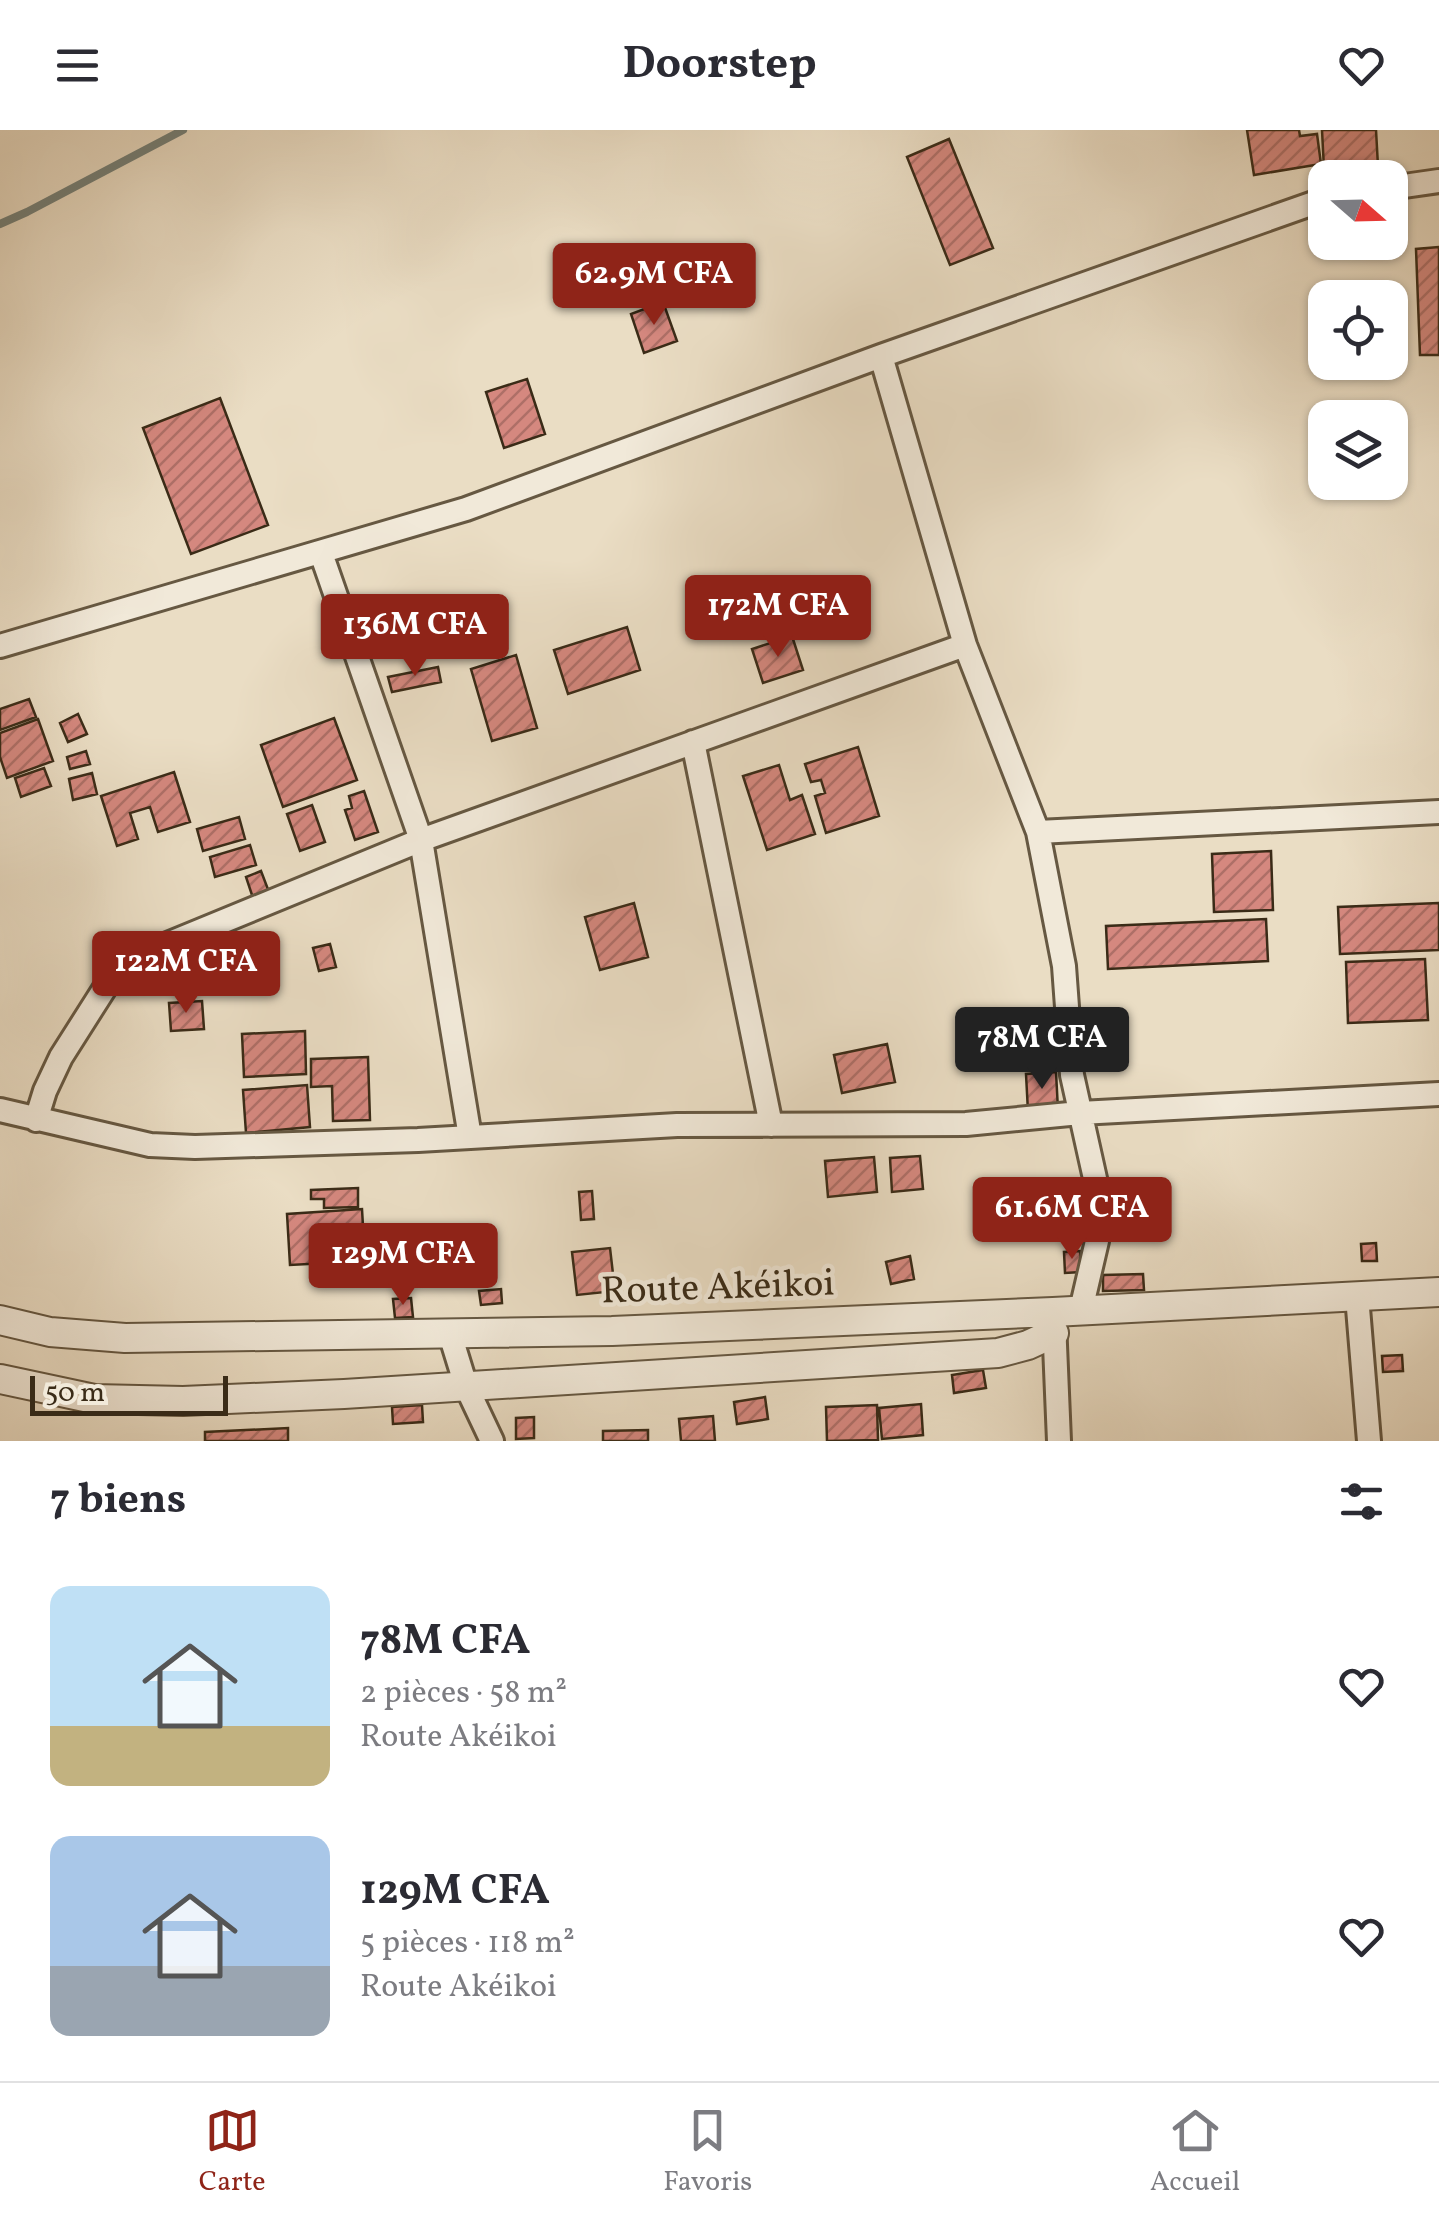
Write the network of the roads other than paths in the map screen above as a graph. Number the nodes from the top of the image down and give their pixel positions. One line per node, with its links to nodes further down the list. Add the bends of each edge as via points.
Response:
1 (1439, 182): 2 (street)
2 (1408, 186)
3 (1308, 205): 4 (street)
4 (881, 356): 5 (street, via 466,509); 6 (street)
5 (321, 553): 7 (street); 11 (street)
6 (965, 645): 8 (street); 10 (street)
7 (0, 646)
8 (693, 742): 11 (street); 16 (street)
9 (1439, 812): 10 (street)
10 (1038, 832): 14 (street, via 1064,966)
11 (421, 840): 15 (street, via 158,948 115,972 61,1057); 17 (street)
12 (1439, 1094): 14 (street)
13 (0, 1110): 15 (street)
14 (1080, 1114): 16 (street, via 966,1124); 20 (street, via 1098,1192 1097,1241)
15 (36, 1120): 17 (street, via 150,1145 195,1147)
16 (771, 1125): 17 (street)
17 (470, 1137)
18 (1439, 1292): 19 (street, Route Akéikoi)
19 (1357, 1296): 20 (street, Route Akéikoi); 27 (street)
20 (1063, 1318): 22 (street, Route Akéikoi); 24 (street, Route Akéikoi, via 1028,1345 998,1353); 26 (street)
21 (0, 1320): 22 (street, Route Akéikoi, via 125,1338)
22 (450, 1334): 24 (street)
23 (0, 1380): 24 (street, Route Akéikoi, via 94,1400)
24 (466, 1386): 25 (street)
25 (492, 1441)
26 (1059, 1441)
27 (1369, 1441)

